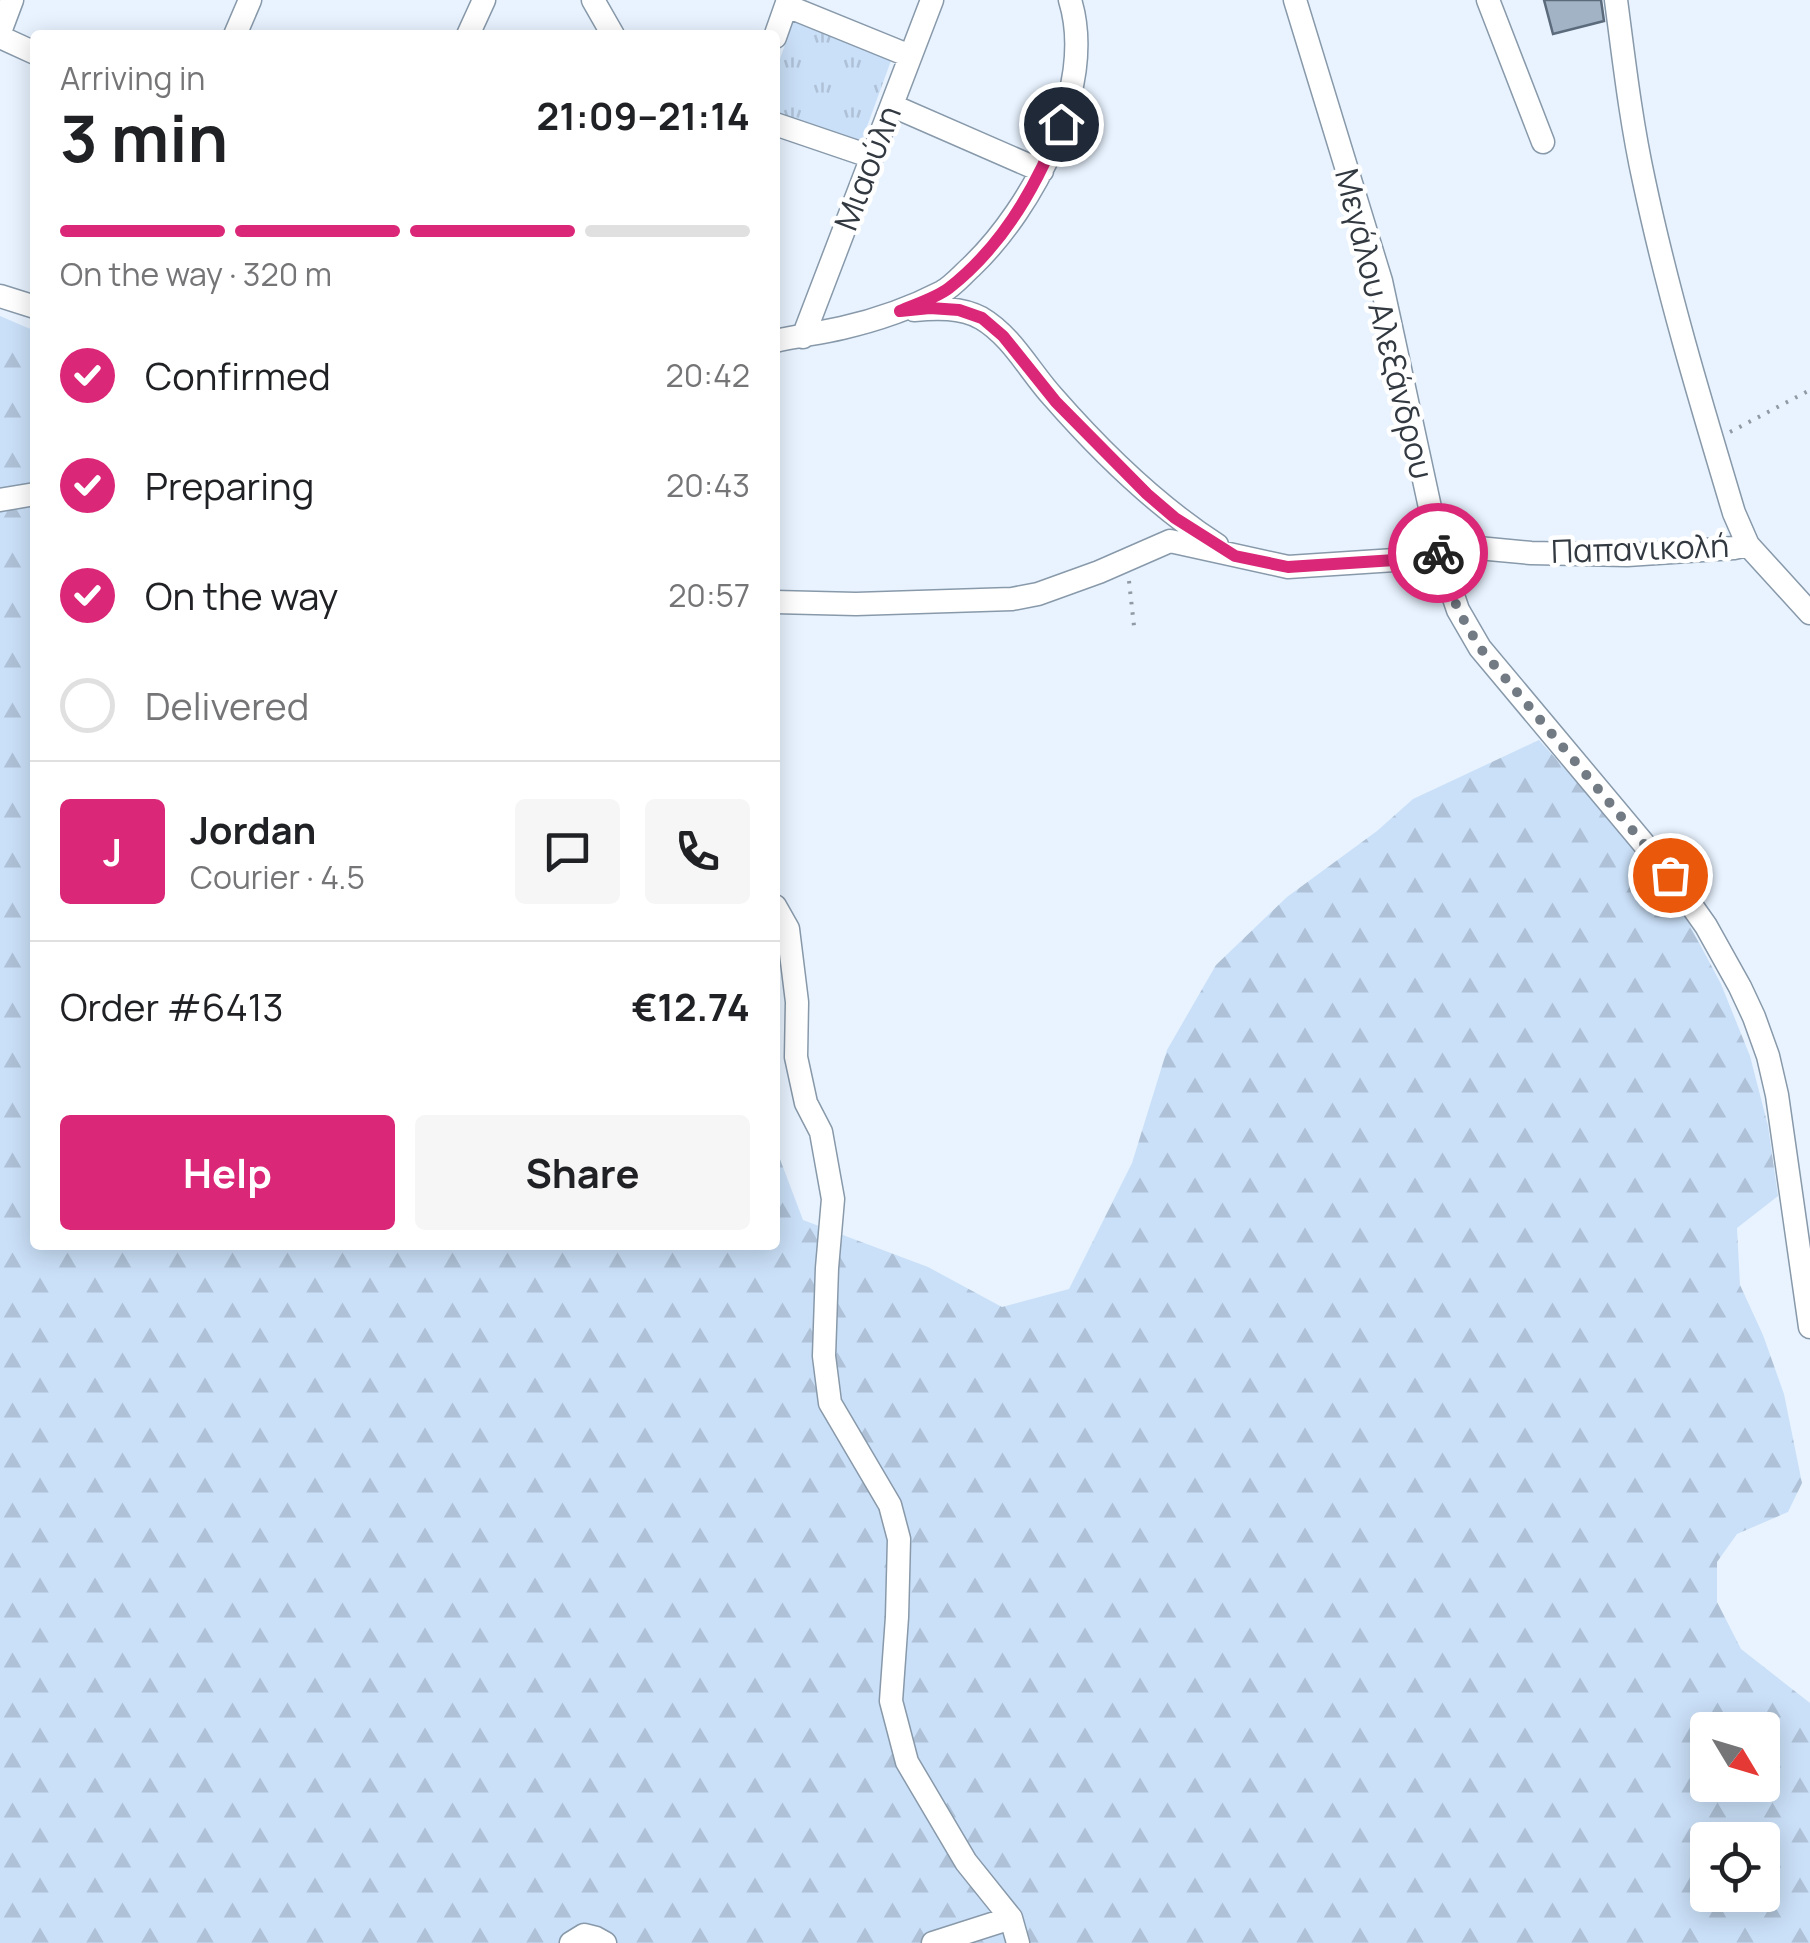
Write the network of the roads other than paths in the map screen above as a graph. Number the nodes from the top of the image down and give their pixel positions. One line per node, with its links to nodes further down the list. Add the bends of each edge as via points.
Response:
1 (12, 0): 15 (street)
2 (250, 0): 11 (street)
3 (484, 0): 12 (street)
4 (593, 0): 13 (street)
5 (932, 0): 17 (street, Μιαούλη)
6 (1070, 0): 22 (street, via 1077,45 1068,104)
7 (1294, 0): 30 (street, Μεγάλου Αλεξάνδρου, via 1380,280)
8 (1488, 0): 20 (street)
9 (1616, 0): 29 (street, via 1643,179 1672,300)
10 (787, 3): 14 (street); 17 (street)
11 (237, 30)
12 (470, 30)
13 (610, 30)
14 (777, 30)
15 (0, 35): 16 (street)
16 (30, 51)
17 (910, 56): 18 (street, Μιαούλη)
18 (893, 106): 21 (street, Μιαούλη); 22 (street)
19 (780, 126): 21 (street)
20 (1542, 142)
21 (872, 157): 26 (street, Μιαούλη)
22 (1042, 171): 25 (street, via 987,252 947,290)
23 (0, 296): 24 (street)
24 (30, 305)
25 (900, 311): 26 (street); 31 (street, via 959,310 982,318 1147,494)
26 (784, 338)
27 (30, 495): 28 (street)
28 (0, 500)
29 (1748, 544): 30 (street, Παπανικολή, via 1627,554 1478,548); 33 (street, Παπανικολή)
30 (1440, 553): 31 (street, Παπανικολή, via 1288,567); 35 (street, Μεγάλου Αλεξάνδρου, via 1474,638 1670,875 1724,956 1754,1017 1777,1094)
31 (1235, 556): 32 (street, Παπανικολή, via 1170,542 1012,599)
32 (780, 602)
33 (1810, 613)
34 (780, 914): 36 (street, via 788,928 797,1002 796,1057 806,1103 821,1132 833,1199 824,1356 830,1403 890,1505 898,1539 891,1701 907,1762 966,1862)
35 (1810, 1326)
36 (1012, 1918): 39 (street); 40 (street)
37 (571, 1943): 38 (street, via 584,1935)
38 (605, 1943)
39 (933, 1943)
40 (1018, 1943)

